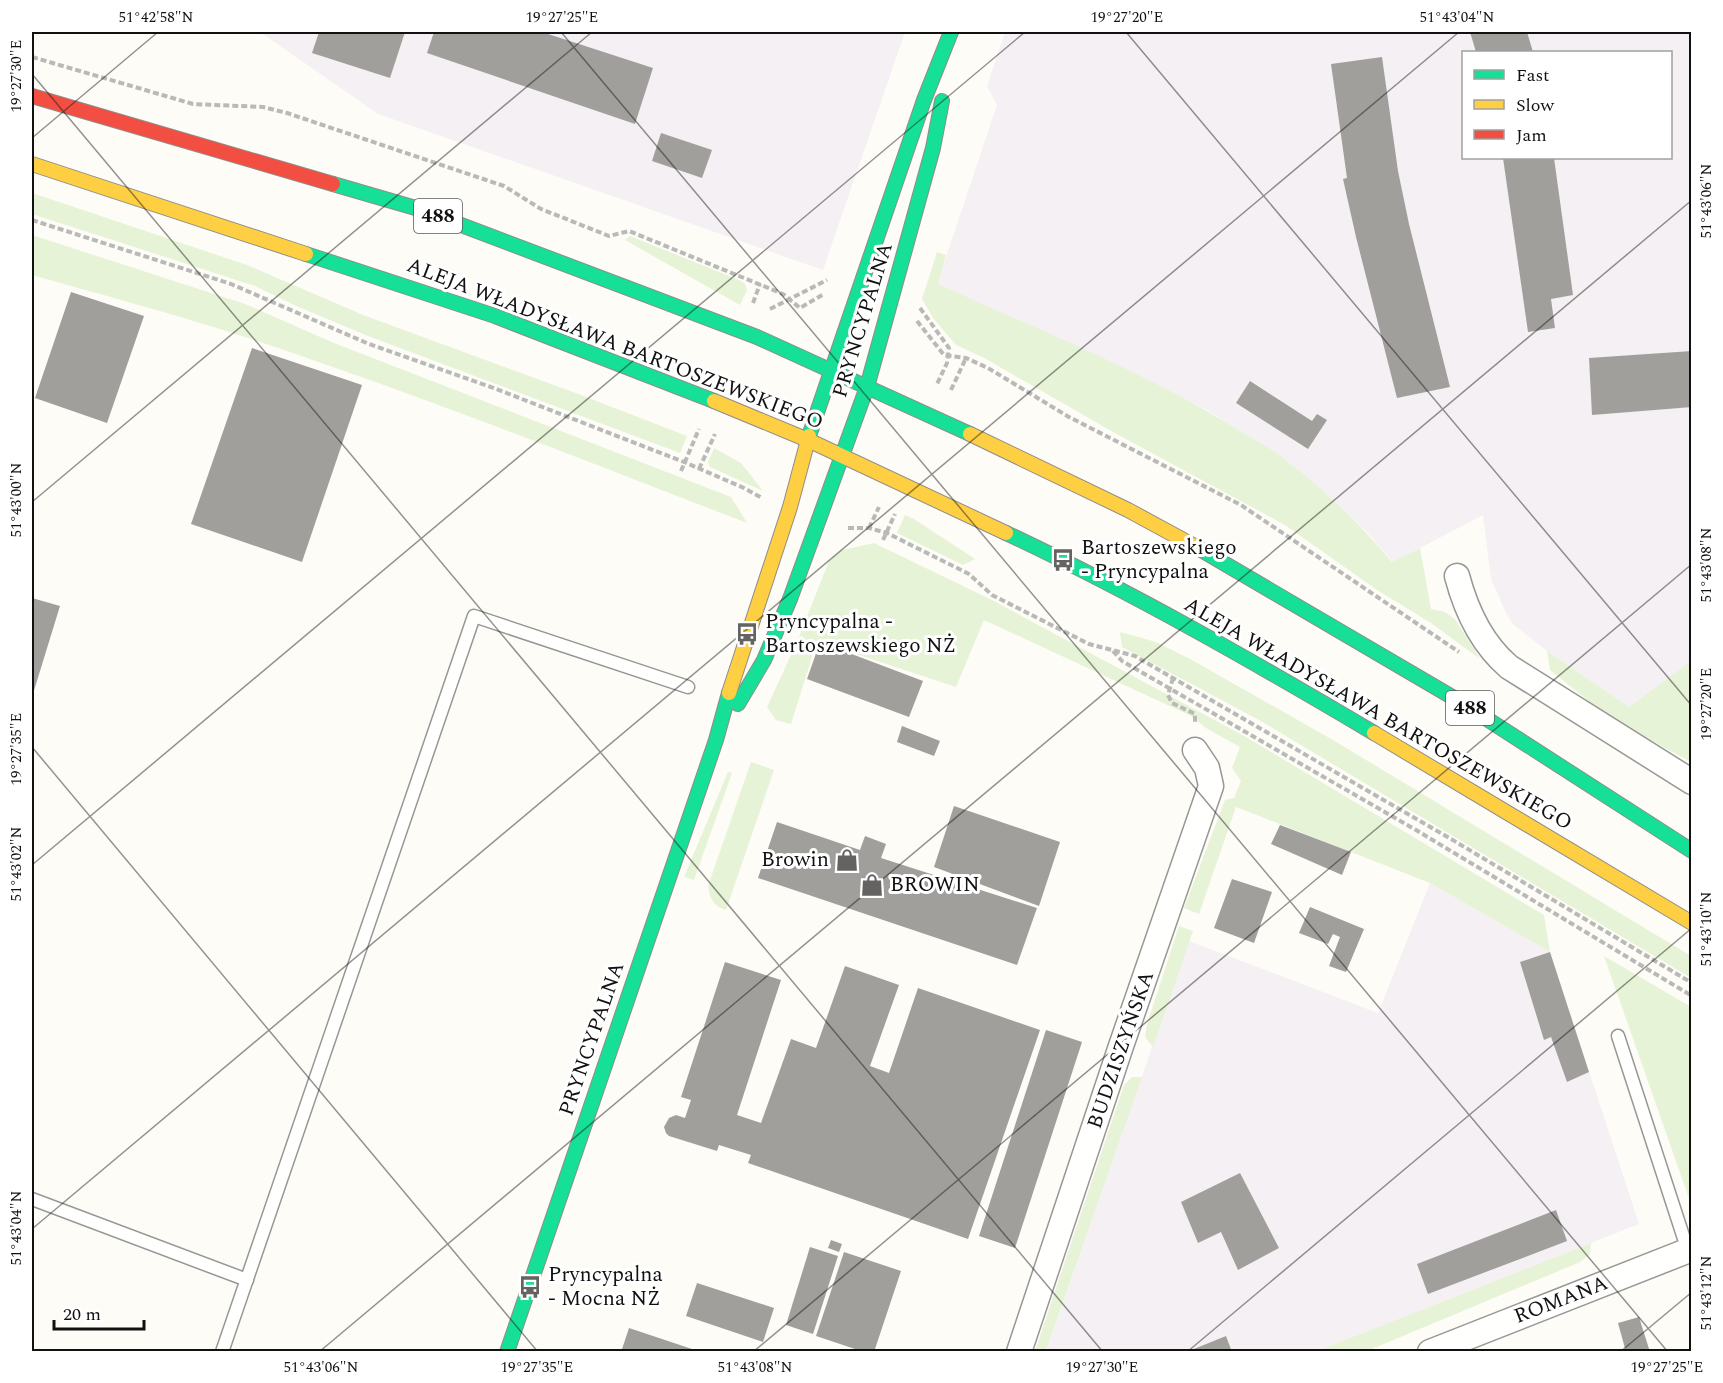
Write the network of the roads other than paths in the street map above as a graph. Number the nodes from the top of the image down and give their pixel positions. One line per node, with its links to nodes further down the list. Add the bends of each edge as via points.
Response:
1 (953, 32): 4 (main road, PRYNCYPALNA, via 924,100); 5 (main road, PRYNCYPALNA, via 930,159)
2 (32, 96): 4 (main road, 488, via 419,209 741,330)
3 (32, 164): 6 (main road, ALEJA WŁADYSŁAWA BARTOSZEWSKIEGO, via 495,316)
4 (833, 371): 5 (main road, 488); 6 (main road, PRYNCYPALNA)
5 (867, 387): 7 (main road, PRYNCYPALNA); 13 (main road, 488, via 1128,510 1243,573 1450,695)
6 (808, 440): 7 (main road, ALEJA WŁADYSŁAWA BARTOSZEWSKIEGO); 10 (main road, PRYNCYPALNA)
7 (841, 455): 10 (main road, PRYNCYPALNA, via 764,660); 14 (main road, ALEJA WŁADYSŁAWA BARTOSZEWSKIEGO, via 1063,560 1159,611)
8 (1457, 576): 12 (street, via 1470,614 1496,656)
9 (688, 687): 18 (lane, via 474,616)
10 (716, 740): 20 (main road, PRYNCYPALNA)
11 (1195, 750): 21 (street, BUDZISZYŃSKA, via 1207,768 1211,786)
12 (1692, 782)
13 (1692, 851)
14 (1692, 923)
15 (1618, 1036): 17 (lane)
16 (32, 1198): 18 (lane)
17 (1690, 1250): 22 (street, ROMANA)
18 (247, 1280): 19 (lane)
19 (222, 1352)
20 (507, 1352)
21 (1019, 1352)
22 (1430, 1352)

